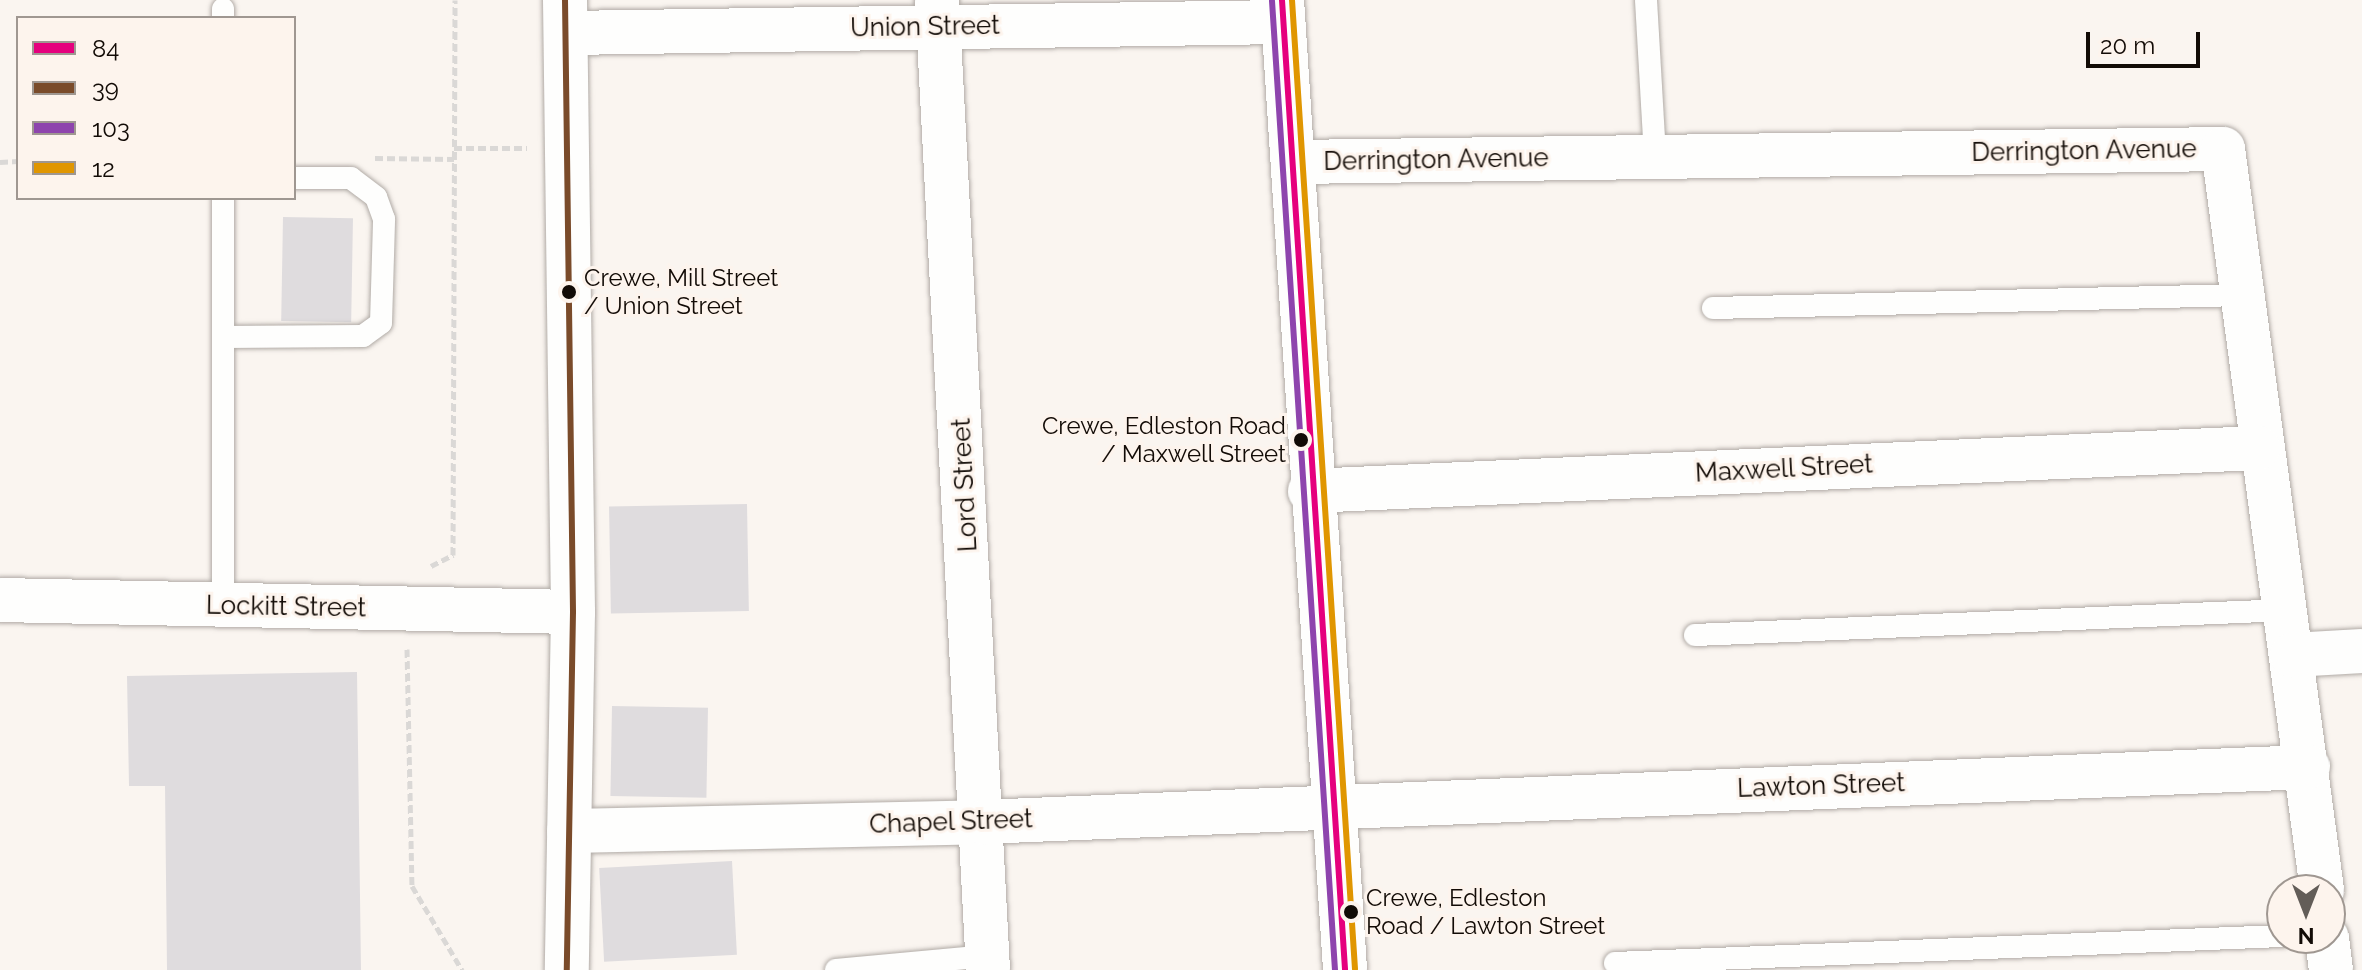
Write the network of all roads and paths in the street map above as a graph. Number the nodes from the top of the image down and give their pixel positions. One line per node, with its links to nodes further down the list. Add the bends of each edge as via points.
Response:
1 (455, 0): 7 (path)
2 (1646, 0): 8 (lane)
3 (1282, 11): 4 (street, Union Street); 9 (street)
4 (939, 13): 5 (street, Union Street); 28 (street, Lord Street)
5 (566, 17): 21 (street)
6 (544, 147): 7 (path)
7 (454, 148): 17 (path, via 453,555)
8 (1655, 158): 9 (street, Derrington Avenue); 12 (street, Derrington Avenue, via 2223,149)
9 (1294, 162): 16 (street)
10 (296, 178): 14 (lane, via 351,178 376,197 384,219 381,323 363,336)
11 (223, 200): 14 (lane)
12 (2241, 295): 13 (lane); 15 (street, Derrington Avenue)
13 (1713, 308)
14 (223, 337): 19 (lane)
15 (2258, 448): 16 (street, Maxwell Street); 20 (street, Derrington Avenue)
16 (1310, 491): 27 (street)
17 (417, 574)
18 (0, 600): 19 (street, Lockitt Street)
19 (223, 606): 21 (street, Lockitt Street)
20 (2287, 610): 23 (lane); 25 (street, Derrington Avenue)
21 (573, 612): 29 (street)
22 (406, 634): 34 (path, via 412,886)
23 (1695, 635)
24 (2362, 651): 25 (street)
25 (2292, 655): 26 (street, Derrington Avenue)
26 (2308, 767): 27 (street, Lawton Street); 30 (street, Derrington Avenue)
27 (1334, 806): 28 (street, Chapel Street); 37 (street)
28 (983, 822): 29 (street, Chapel Street); 32 (street, Lord Street)
29 (569, 831): 35 (street)
30 (2320, 874)
31 (2266, 937): 33 (lane)
32 (988, 963): 36 (lane)
33 (1615, 963)
34 (462, 970)
35 (567, 970)
36 (836, 970)
37 (1345, 970)

